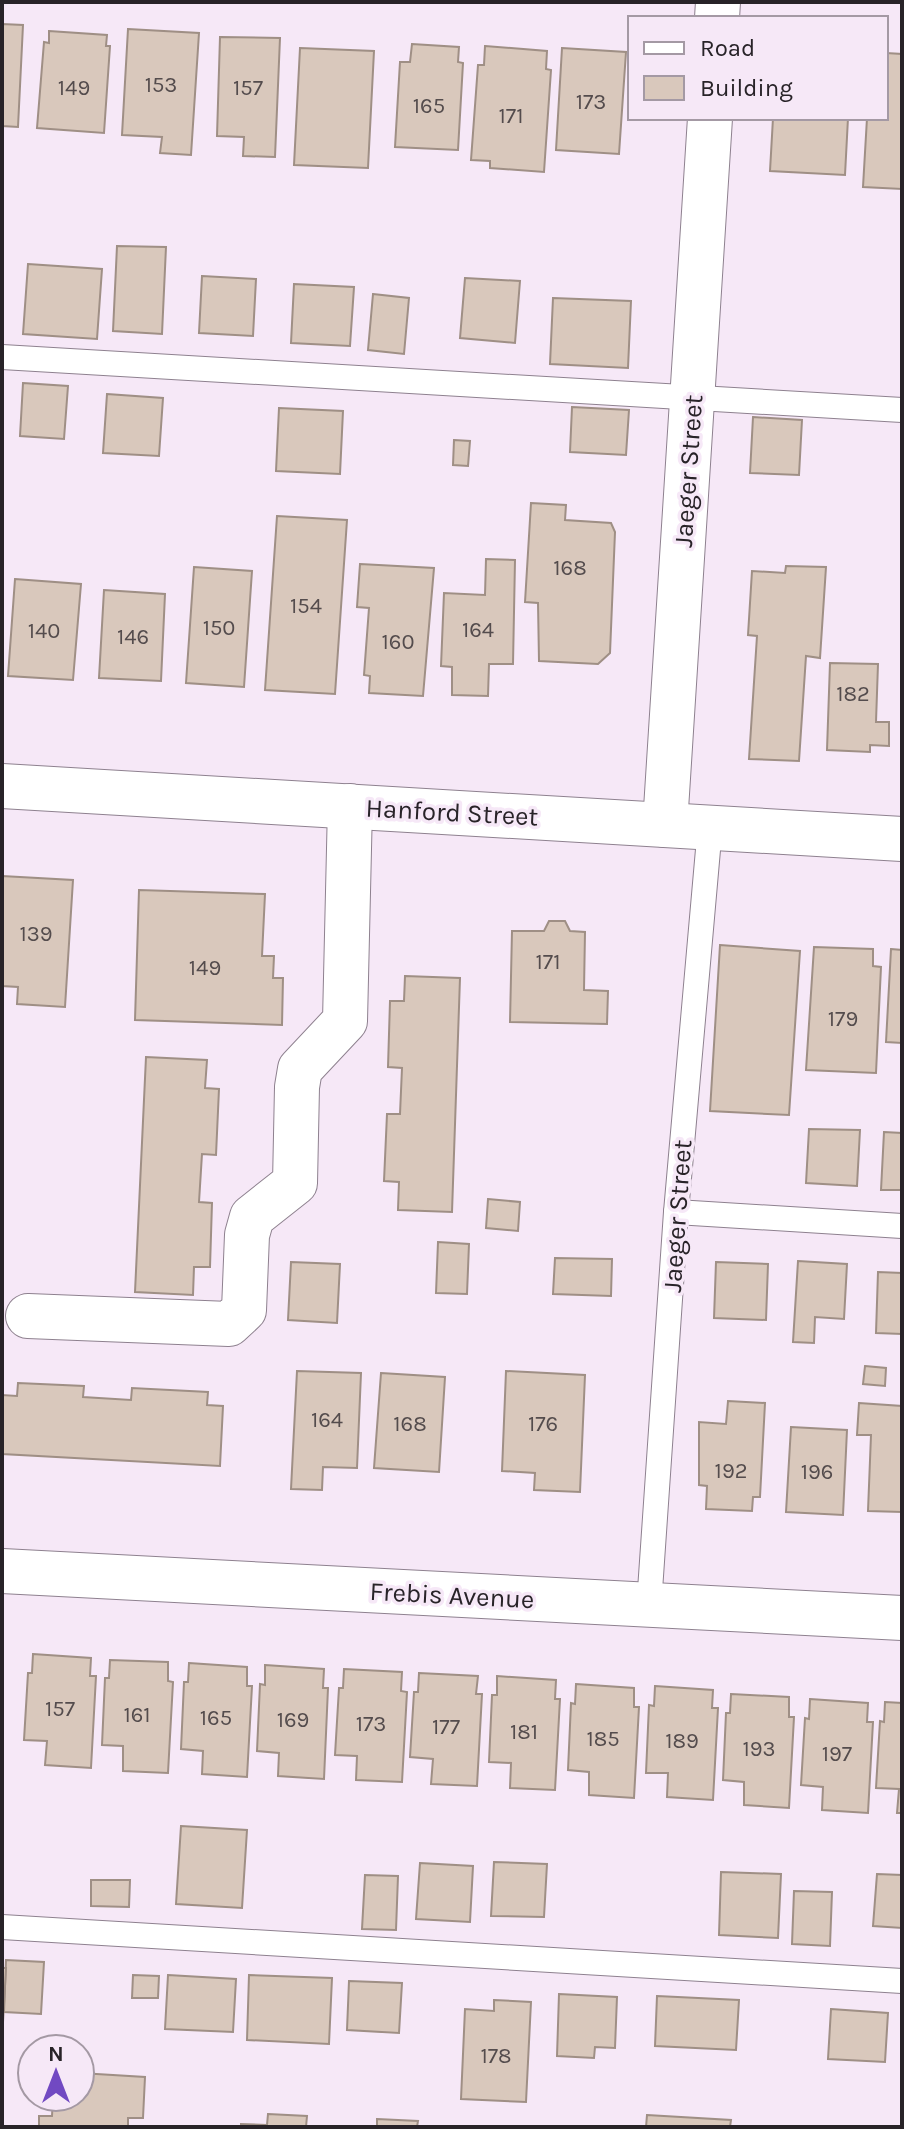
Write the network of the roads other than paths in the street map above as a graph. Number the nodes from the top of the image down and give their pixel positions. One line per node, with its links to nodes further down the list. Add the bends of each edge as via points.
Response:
1 (710, 120): 3 (street, Jaeger Street)
2 (2, 357): 3 (lane)
3 (693, 395): 4 (lane); 7 (street, Jaeger Street)
4 (902, 410)
5 (2, 786): 6 (street, Hanford Street)
6 (350, 806): 7 (street, Hanford Street); 12 (street, via 345,1021 300,1069 295,1183 252,1217 244,1310 229,1324)
7 (665, 825): 8 (street, Hanford Street)
8 (710, 827): 9 (street, Hanford Street); 10 (lane, Jaeger Street)
9 (902, 839)
10 (676, 1212): 11 (lane); 14 (lane, Jaeger Street)
11 (902, 1226)
12 (28, 1316)
13 (2, 1571): 14 (street, Frebis Avenue)
14 (649, 1605): 15 (street, Frebis Avenue)
15 (902, 1618)
16 (2, 1927): 17 (lane)
17 (902, 1981)

